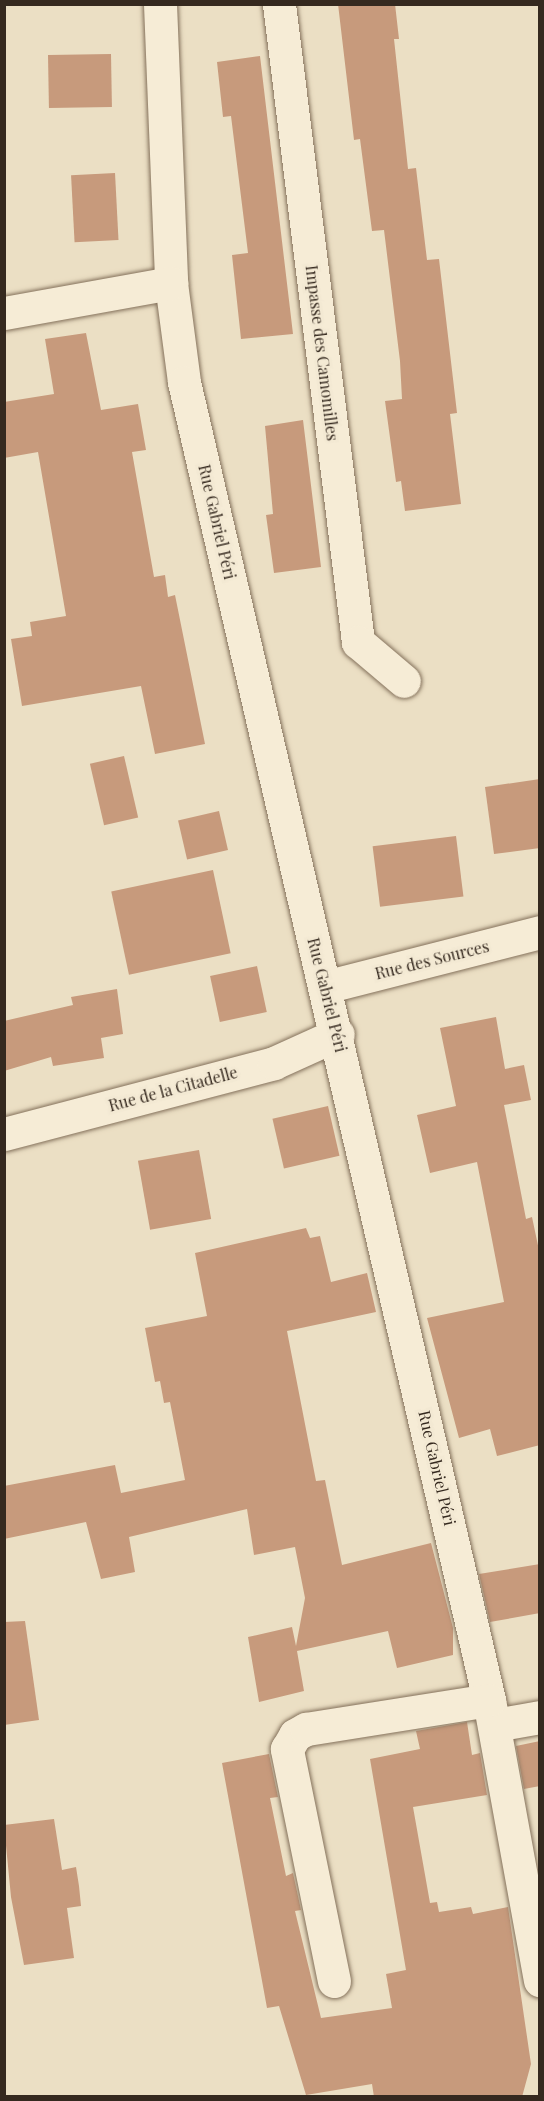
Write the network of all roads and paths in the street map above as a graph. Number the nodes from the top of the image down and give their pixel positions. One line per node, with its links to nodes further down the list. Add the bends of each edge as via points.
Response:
1 (160, 4): 3 (street, Rue Gabriel Péri)
2 (279, 4): 5 (street, Impasse des Camomilles, via 358,642)
3 (171, 283): 4 (street); 7 (street, Rue Gabriel Péri, via 184,382)
4 (4, 313)
5 (404, 681)
6 (540, 932): 7 (street, Rue des Sources)
7 (325, 987): 8 (street, Rue Gabriel Péri)
8 (338, 1034): 9 (street, Rue de la Citadelle, via 274,1063); 10 (street, Rue Gabriel Péri)
9 (4, 1134)
10 (492, 1712): 11 (street); 12 (street, Rue Gabriel Péri); 13 (street, via 306,1729 291,1742 287,1749)
11 (540, 1717)
12 (540, 1980)
13 (334, 1981)

